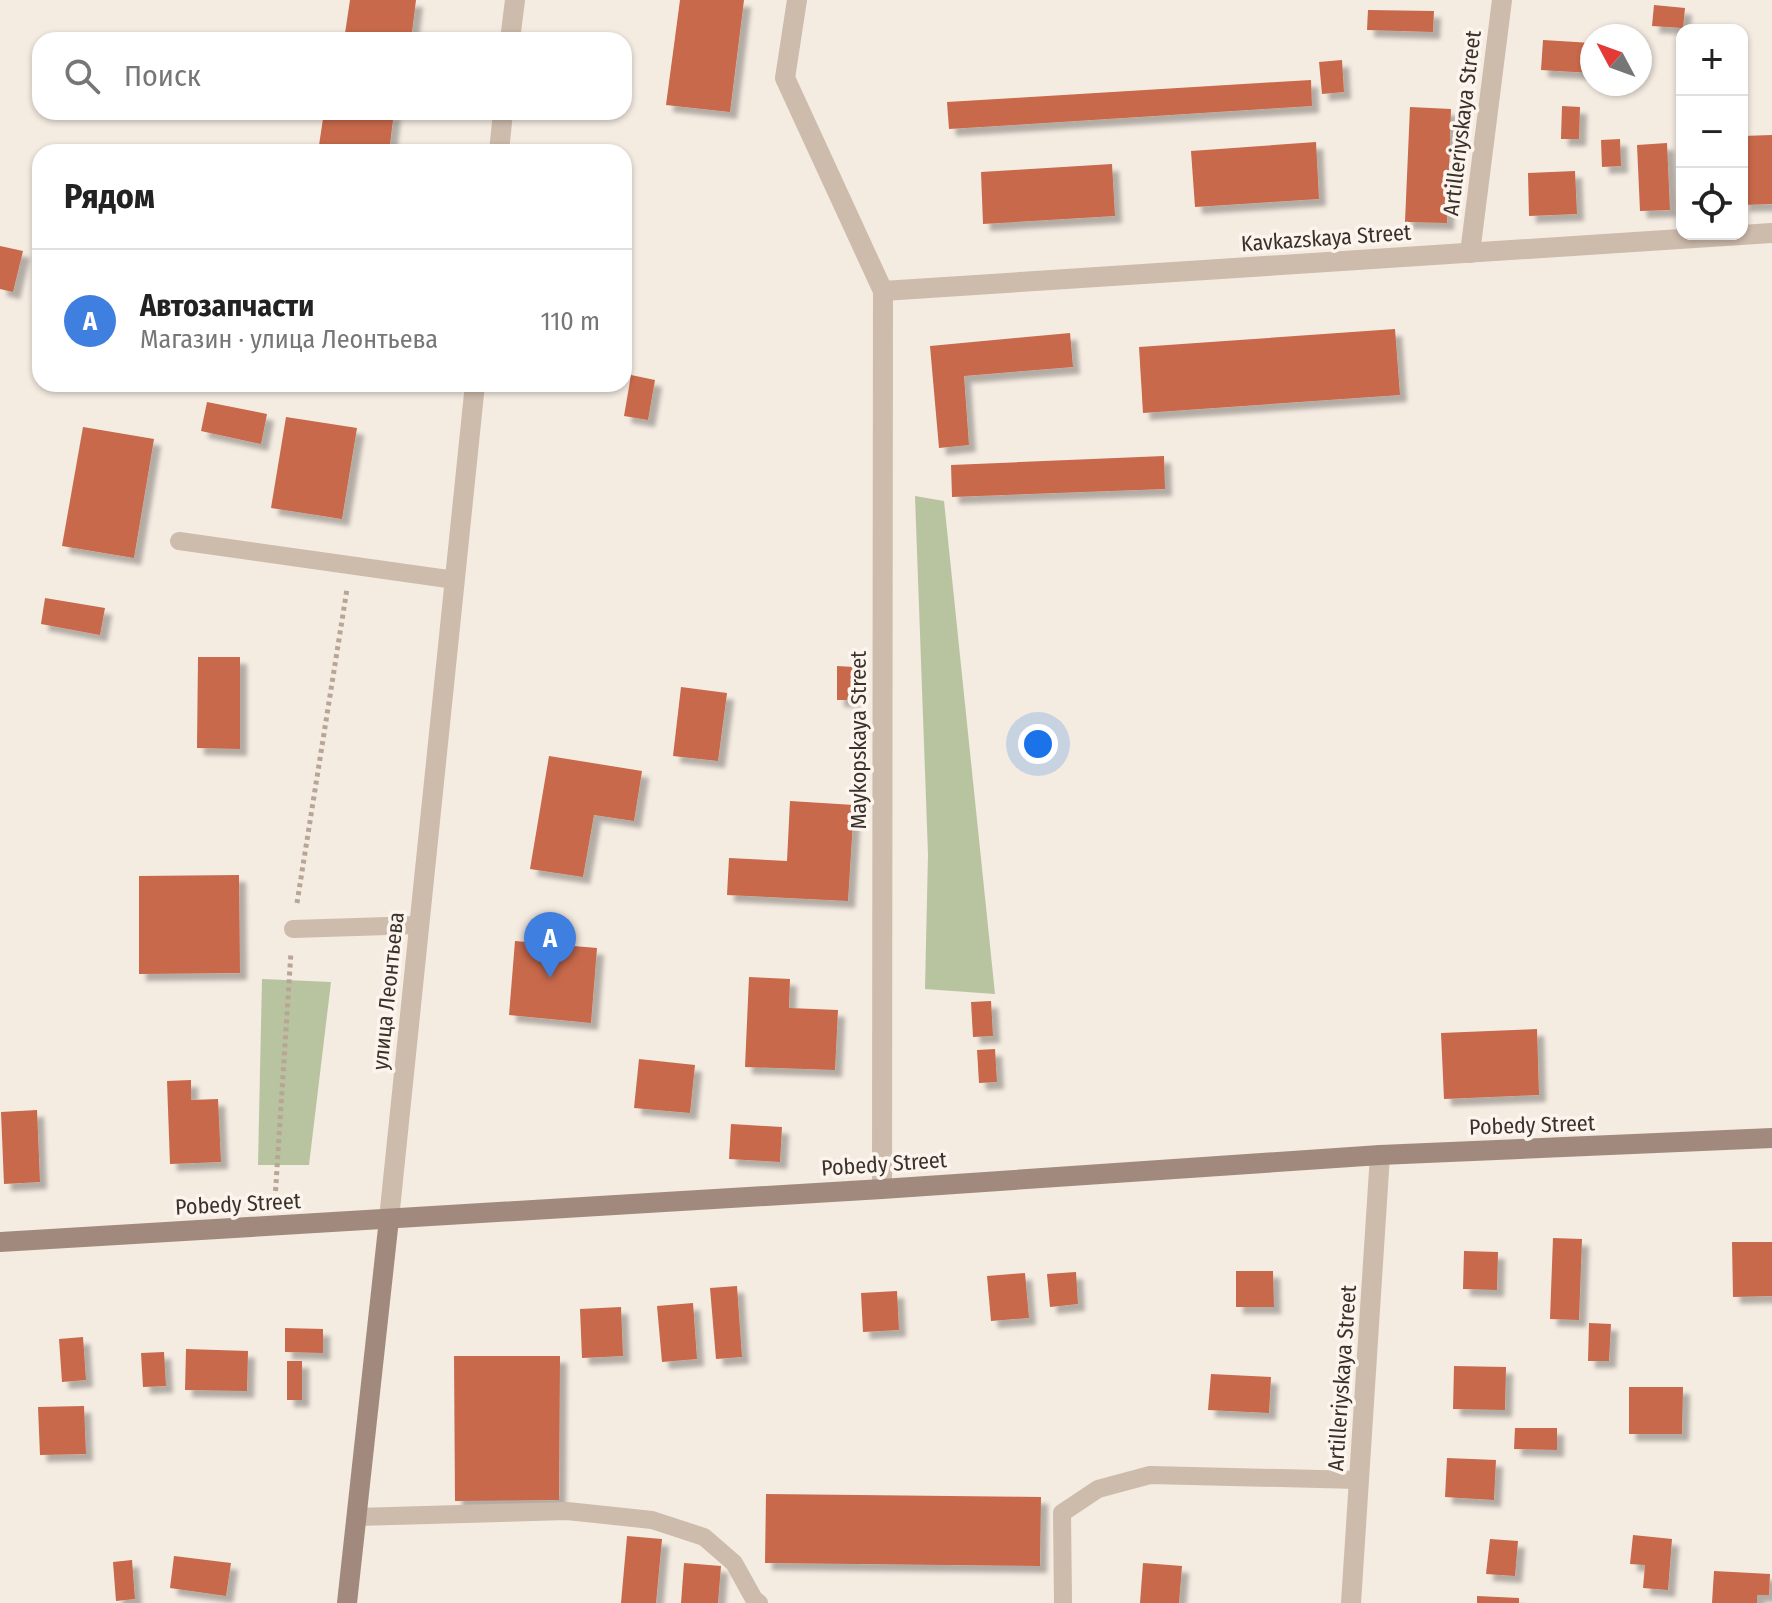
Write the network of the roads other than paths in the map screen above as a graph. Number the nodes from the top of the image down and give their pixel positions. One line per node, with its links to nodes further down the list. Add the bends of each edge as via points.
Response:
1 (515, 0): 4 (street)
2 (797, 0): 9 (street, via 785,78)
3 (1502, 0): 8 (street, Artilleriyskaya Street)
4 (511, 32)
5 (502, 120): 6 (street)
6 (500, 144)
7 (1772, 233): 8 (street, Kavkazskaya Street)
8 (1470, 253): 9 (street, Kavkazskaya Street)
9 (883, 291): 17 (street, Maykopskaya Street)
10 (474, 392): 12 (street, улица Леонтьева)
11 (179, 541): 12 (lane)
12 (455, 580): 13 (street, улица Леонтьева)
13 (419, 925): 14 (lane); 18 (street, улица Леонтьева)
14 (293, 929)
15 (1772, 1138): 16 (street, Pobedy Street)
16 (1380, 1155): 17 (street, Pobedy Street); 20 (street, Artilleriyskaya Street)
17 (882, 1189): 18 (street, Pobedy Street)
18 (389, 1219): 19 (street, Pobedy Street); 21 (street, улица Леонтьева)
19 (0, 1242)
20 (1359, 1480): 24 (lane, via 1150,1475 1098,1489 1062,1513); 25 (street, Artilleriyskaya Street)
21 (357, 1517): 22 (street, улица Леонтьева); 23 (lane, via 567,1511 652,1520 704,1537 734,1563)
22 (347, 1603)
23 (759, 1603)
24 (1063, 1603)
25 (1351, 1603)

